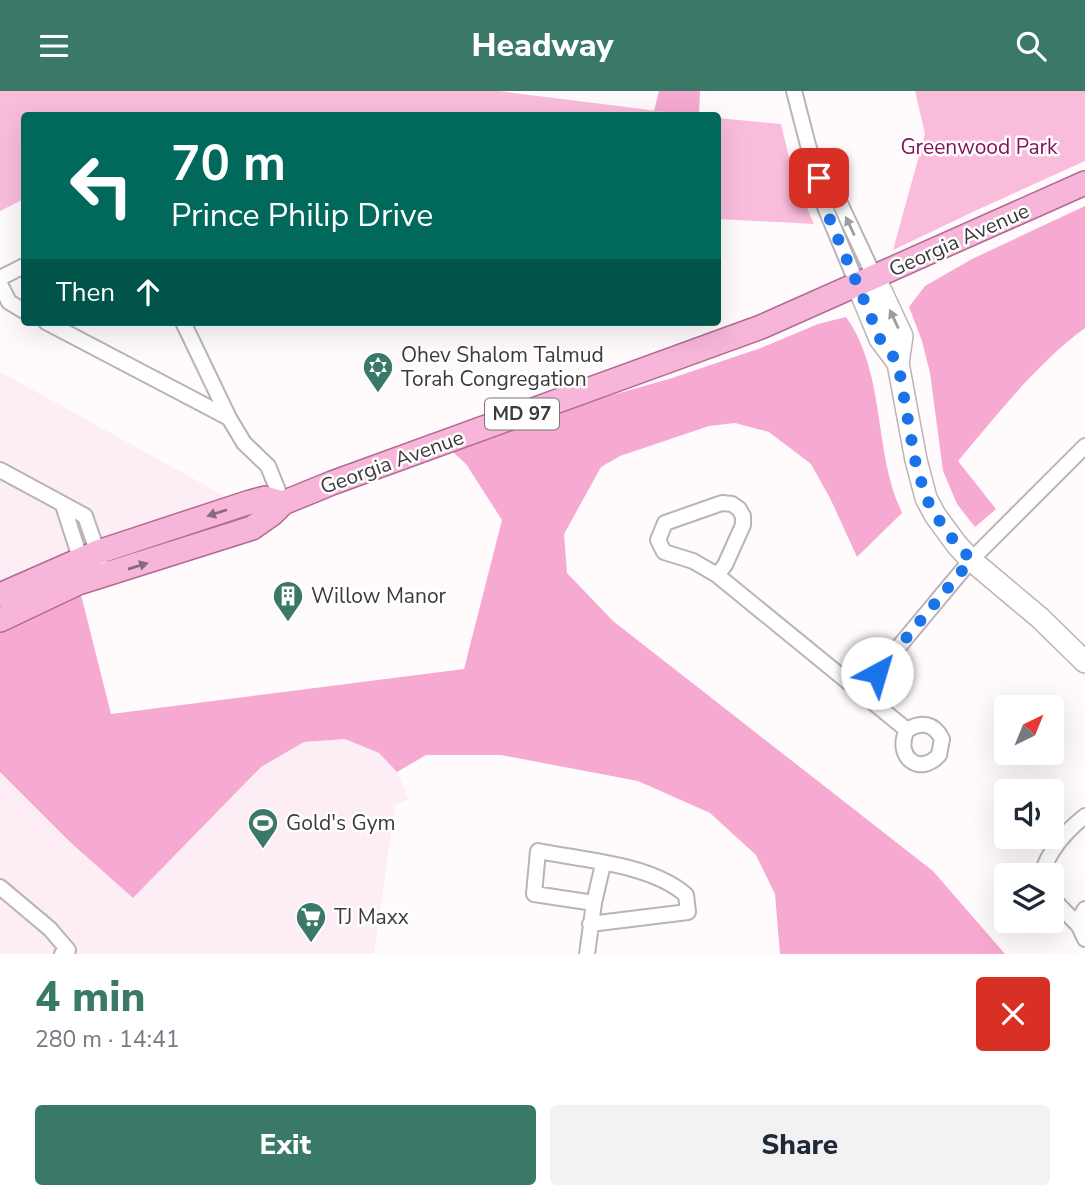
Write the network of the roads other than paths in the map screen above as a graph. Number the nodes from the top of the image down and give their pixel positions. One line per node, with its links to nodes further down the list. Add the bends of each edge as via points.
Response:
1 (794, 91): 5 (street, via 819,178 838,199)
2 (1085, 183): 5 (main road, Georgia Avenue / MD 97)
3 (21, 268): 4 (street)
4 (0, 278)
5 (866, 282): 13 (main road, Georgia Avenue / MD 97, via 717,344); 14 (street, via 902,336 898,363 926,498)
6 (0, 284): 7 (street, via 9,302)
7 (21, 308)
8 (54, 326): 10 (street)
9 (185, 326): 10 (street)
10 (229, 418): 13 (street, via 244,443 268,466)
11 (1085, 446): 14 (street)
12 (0, 470): 15 (street, via 85,516)
13 (282, 503): 15 (main road, Georgia Avenue / MD 97, via 265,498 250,502)
14 (971, 560): 19 (street); 20 (street)
15 (93, 567): 17 (main road, Georgia Avenue / MD 97, via 41,576); 18 (main road, Georgia Avenue / MD 97)
16 (717, 575): 16 (street, via 664,552 658,540 665,523 722,503 739,509 743,525); 20 (street)
17 (0, 595)
18 (0, 621)
19 (1085, 662)
20 (861, 692): 21 (street)
21 (907, 730)
22 (1085, 816): 23 (street)
23 (1046, 863)
24 (603, 864): 26 (street); 26 (street, via 538,851 534,894); 29 (street, via 667,881 686,895 688,912)
25 (0, 887): 31 (street, via 50,929 68,950)
26 (594, 903): 29 (street)
27 (1085, 909): 30 (street, via 1080,917)
28 (1064, 912): 30 (street)
29 (590, 924): 32 (street)
30 (1082, 933)
31 (62, 954)
32 (587, 954)

